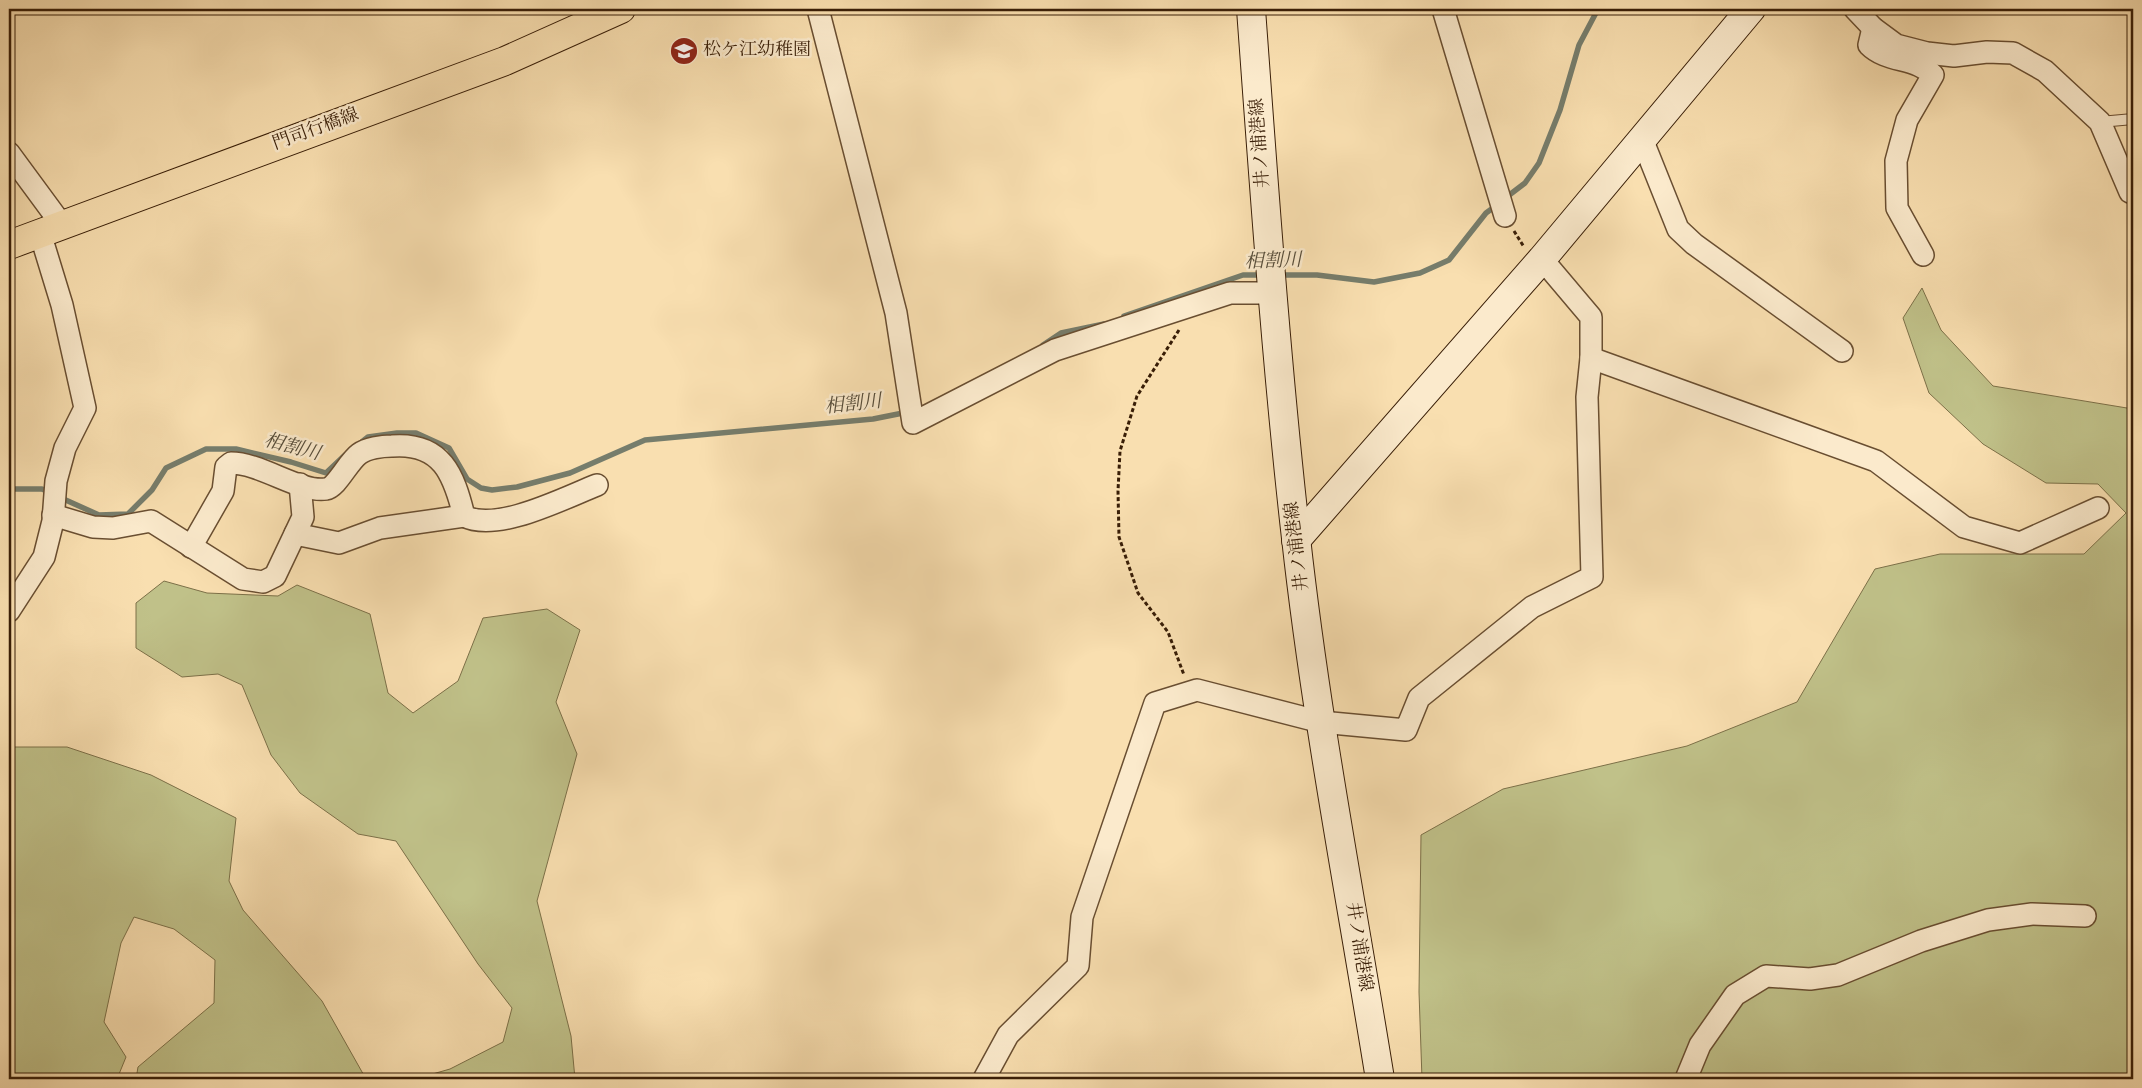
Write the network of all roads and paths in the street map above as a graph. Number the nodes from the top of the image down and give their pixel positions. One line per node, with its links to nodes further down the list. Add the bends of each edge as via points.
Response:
1 (621, 9): 14 (main road, 門司行橋線, via 505,61)
2 (818, 9): 19 (street, via 896,313 913,423 1054,350)
3 (1251, 9): 18 (main road, 井ノ浦港線)
4 (1443, 9): 13 (street)
5 (1751, 9): 10 (main road)
6 (1855, 9): 7 (street)
7 (1873, 28): 9 (street, via 1896,45 1928,53 1954,56 2013,53 2045,72); 16 (street, via 1869,45 1878,53 1926,68 1933,75 1907,120 1896,161 1897,208)
8 (2133, 119): 9 (lane)
9 (2100, 122): 12 (street)
10 (1642, 139): 17 (main road); 20 (street, via 1678,229)
11 (9, 153): 14 (street)
12 (2130, 192)
13 (1505, 216): 17 (path)
14 (51, 229): 15 (main road, 門司行橋線); 25 (street, via 62,305 85,408 65,448 56,481)
15 (9, 245)
16 (1923, 255)
17 (1539, 263): 21 (street, via 1590,317); 28 (main road)
18 (1271, 293): 19 (street, via 1230,293); 28 (main road, 井ノ浦港線)
19 (1191, 308): 31 (path, via 1137,396 1120,451 1118,491 1120,536 1138,593 1168,632)
20 (1842, 351)
21 (1590, 358): 24 (street, via 1876,461 1964,527 2020,543); 32 (street, via 1587,397 1592,577 1532,607 1419,698 1406,730)
22 (300, 484): 26 (street, via 328,489 361,452 382,446 420,446 437,456 456,484); 27 (street, via 303,517); 29 (street, via 254,466 231,463 226,467 223,491)
23 (597, 485): 26 (street, via 500,520 474,522)
24 (2098, 508)
25 (53, 515): 29 (street, via 93,528 151,522); 30 (street, via 44,557)
26 (464, 516): 27 (street, via 380,528 339,543)
27 (295, 534): 29 (street, via 276,576 263,582 243,579)
28 (1296, 540): 32 (main road, 井ノ浦港線)
29 (191, 546)
30 (9, 611)
31 (1190, 690): 32 (street); 34 (street, via 1155,704 1082,918 1078,966 1008,1035)
32 (1321, 722): 35 (main road, 井ノ浦港線)
33 (2085, 916): 36 (street, via 2032,914 1988,920 1921,941 1838,975 1810,979 1766,976 1735,995 1700,1045)
34 (984, 1079)
35 (1380, 1079)
36 (1686, 1079)

